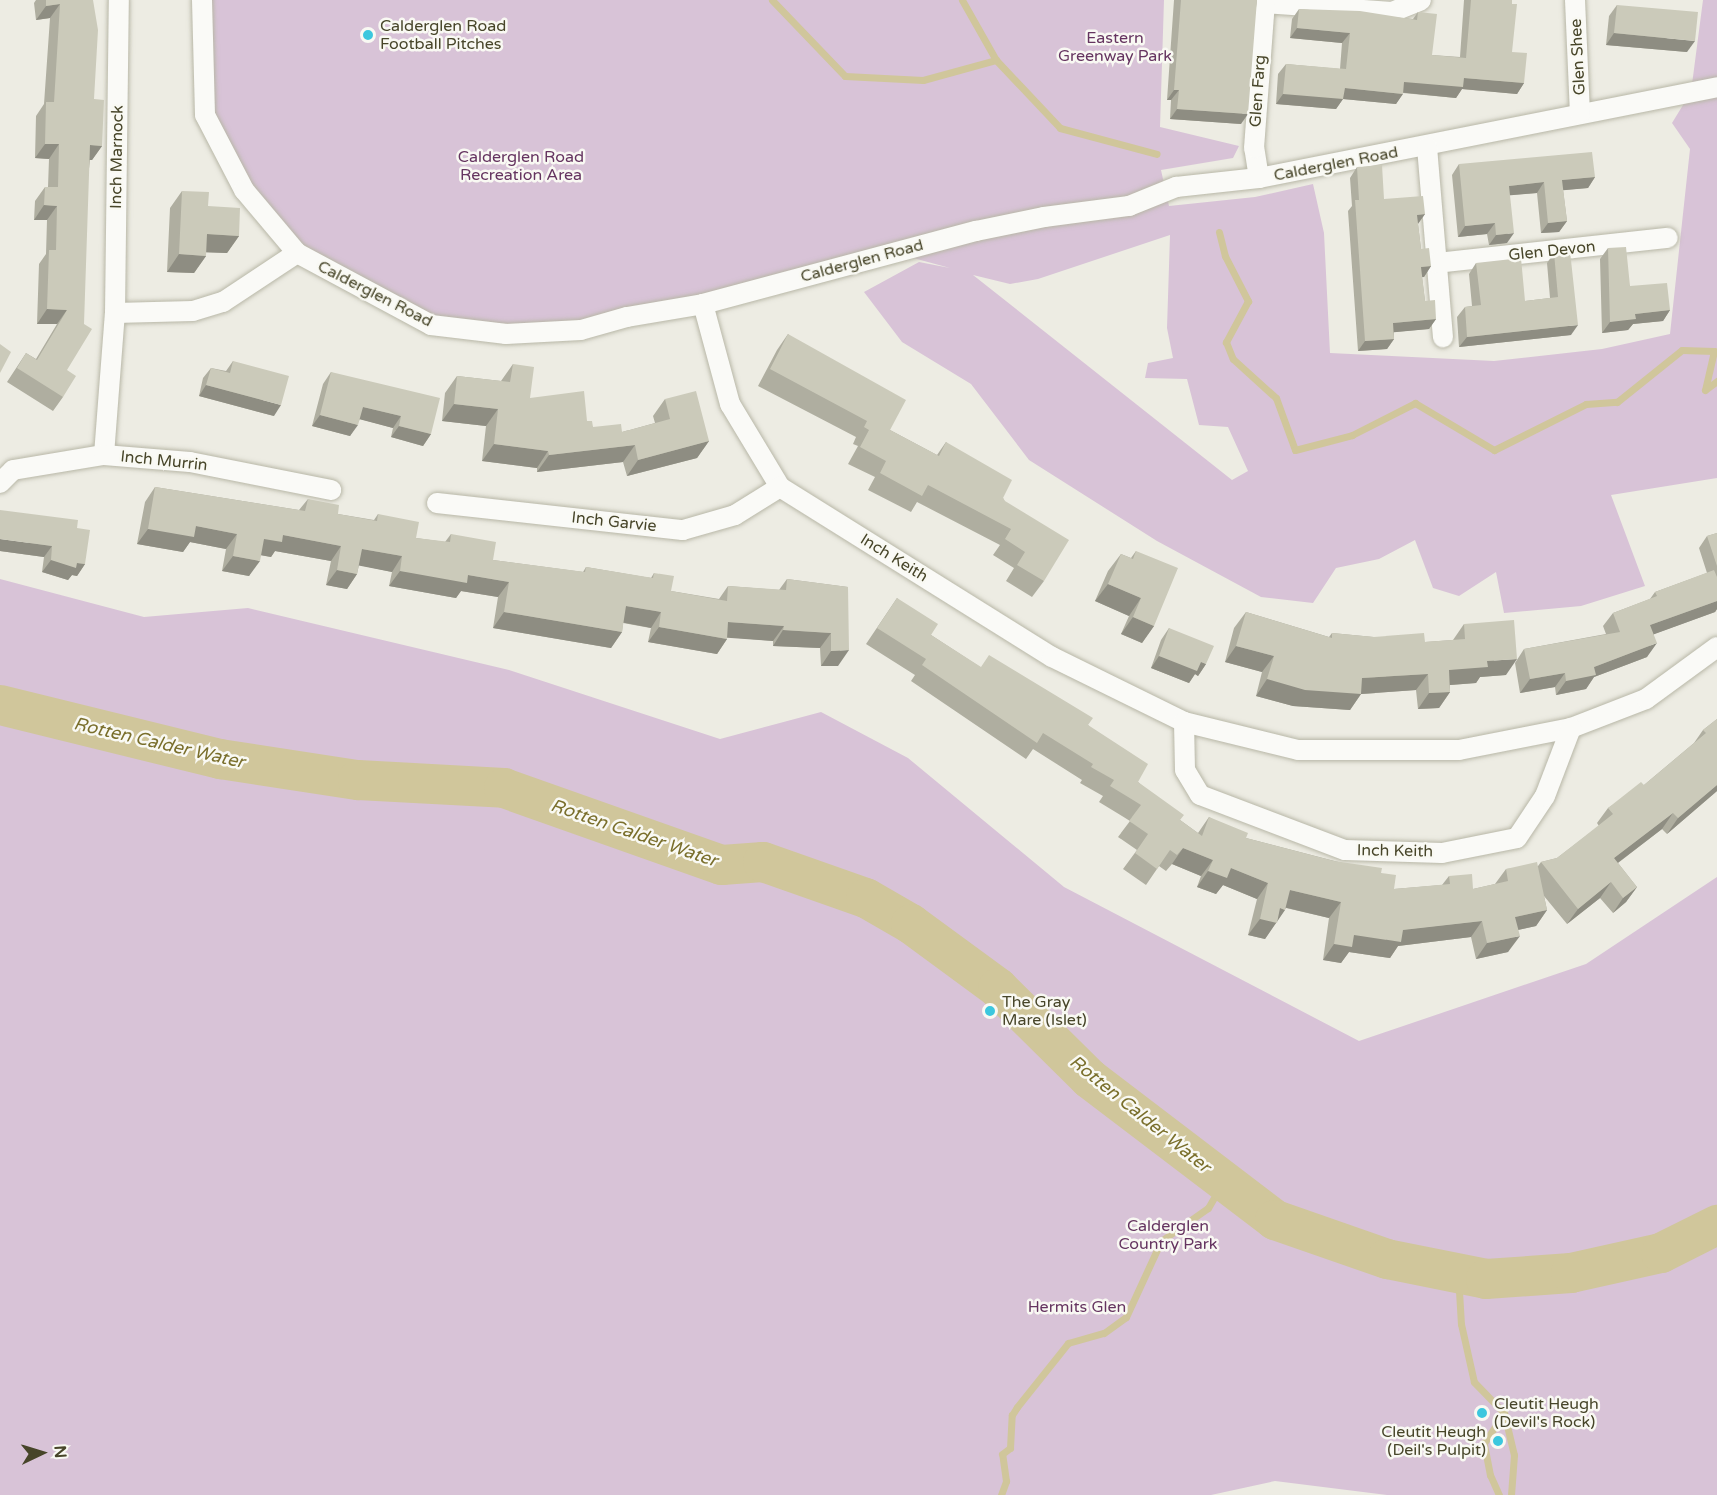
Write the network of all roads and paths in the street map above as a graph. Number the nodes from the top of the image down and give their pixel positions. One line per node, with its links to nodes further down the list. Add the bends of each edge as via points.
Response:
1 (119, 0): 14 (street, Inch Marnock)
2 (202, 0): 11 (street, Calderglen Road, via 205,115 244,190)
3 (1421, 0): 5 (street, Glen Farg, via 1392,12)
4 (1575, 0): 7 (street, Glen Shee)
5 (1265, 1): 9 (street, Glen Farg, via 1254,148)
6 (1717, 87): 7 (street, Calderglen Road)
7 (1580, 113): 8 (street, Calderglen Road)
8 (1427, 147): 9 (street, Calderglen Road); 12 (street)
9 (1259, 178): 13 (street, Calderglen Road, via 1176,187 1129,206 976,231)
10 (1668, 238): 12 (street, Glen Devon)
11 (297, 253): 13 (street, Calderglen Road, via 431,326 506,334 581,330 627,316); 14 (street, via 223,302 193,311)
12 (1436, 263): 15 (street)
13 (703, 304): 18 (street, Inch Keith, via 730,404)
14 (114, 313): 16 (street, Inch Marnock)
15 (1443, 337)
16 (104, 455): 17 (street, Inch Murrin, via 13,470); 19 (street, Inch Murrin, via 190,462)
17 (0, 483)
18 (780, 487): 20 (street, Inch Garvie, via 735,515 683,530); 22 (street, Inch Keith, via 1052,657)
19 (332, 490)
20 (438, 503)
21 (1717, 647): 23 (street, Inch Keith, via 1646,699)
22 (1184, 722): 23 (street, Inch Keith, via 1298,750 1459,750); 23 (street, Inch Keith, via 1185,770 1200,795 1345,850 1442,853 1517,838 1545,796)
23 (1571, 728)

